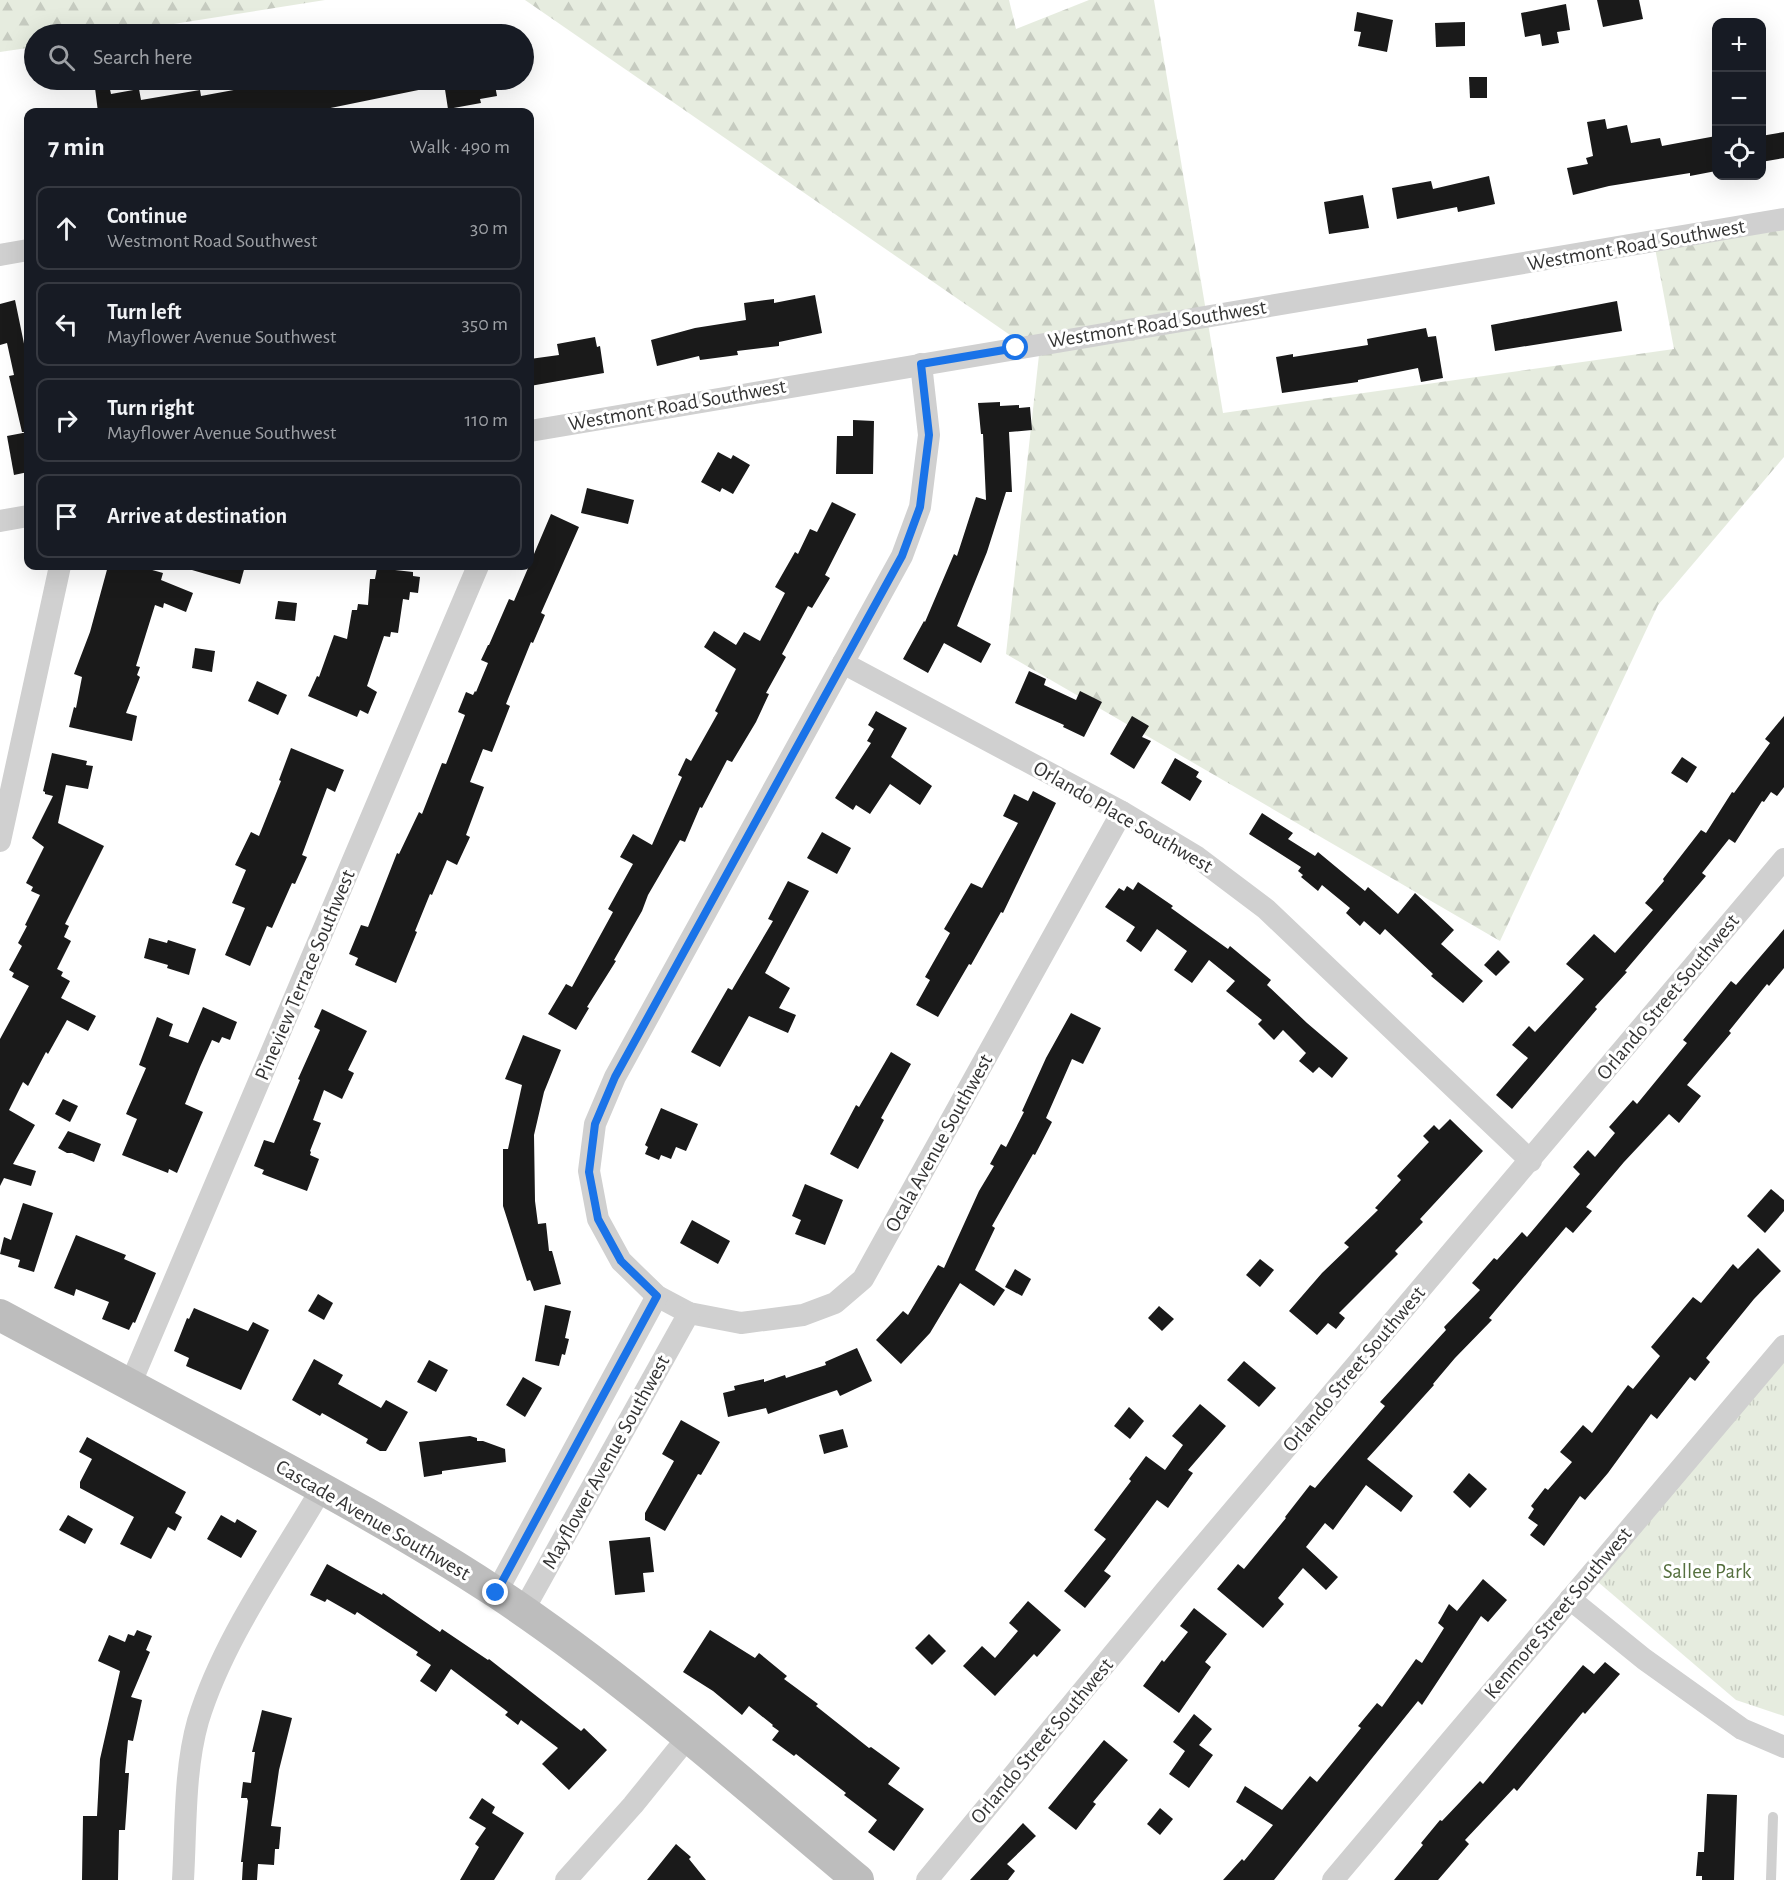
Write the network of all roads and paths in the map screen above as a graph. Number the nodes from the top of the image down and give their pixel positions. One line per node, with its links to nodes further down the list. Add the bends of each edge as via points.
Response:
1 (1784, 219): 4 (street, Westmont Road Southwest)
2 (24, 251): 3 (street)
3 (0, 255)
4 (921, 364): 5 (street, Westmont Road Southwest); 10 (street, via 929,435 920,507 902,556)
5 (534, 430)
6 (24, 517): 7 (street)
7 (0, 521)
8 (59, 570): 12 (street)
9 (476, 570): 19 (street, Pineview Terrace Southwest)
10 (843, 663): 11 (street, Orlando Place Southwest); 15 (street, via 615,1077 595,1124 589,1172 598,1219 621,1261)
11 (1122, 813): 14 (street, Orlando Place Southwest, via 1197,857 1266,909); 16 (street, Ocala Avenue Southwest, via 863,1279 835,1303 803,1315 741,1323)
12 (0, 841)
13 (1784, 859): 14 (street, Orlando Street Southwest)
14 (1531, 1161): 30 (street, Orlando Street Southwest, via 1166,1590)
15 (657, 1296): 16 (street, Ocala Avenue Southwest); 21 (street, Mayflower Avenue Southwest)
16 (689, 1313): 23 (street, Mayflower Avenue Southwest)
17 (0, 1315): 19 (main road, Cascade Avenue Southwest)
18 (1784, 1346): 22 (street, Kenmore Street Southwest)
19 (130, 1385): 20 (main road, Cascade Avenue Southwest)
20 (322, 1488): 21 (main road, Cascade Avenue Southwest, via 411,1538); 27 (street, via 245,1618 212,1683 198,1723 189,1772)
21 (496, 1593): 23 (main road, Cascade Avenue Southwest)
22 (1570, 1599): 25 (street, via 1644,1659 1742,1729); 31 (street, Kenmore Street Southwest)
23 (523, 1611): 24 (main road, Cascade Avenue Southwest)
24 (688, 1737): 28 (street); 29 (main road, Cascade Avenue Southwest)
25 (1784, 1747)
26 (1773, 1817): 32 (lane)
27 (183, 1880)
28 (566, 1880)
29 (858, 1880)
30 (927, 1880)
31 (1333, 1880)
32 (1771, 1880)

